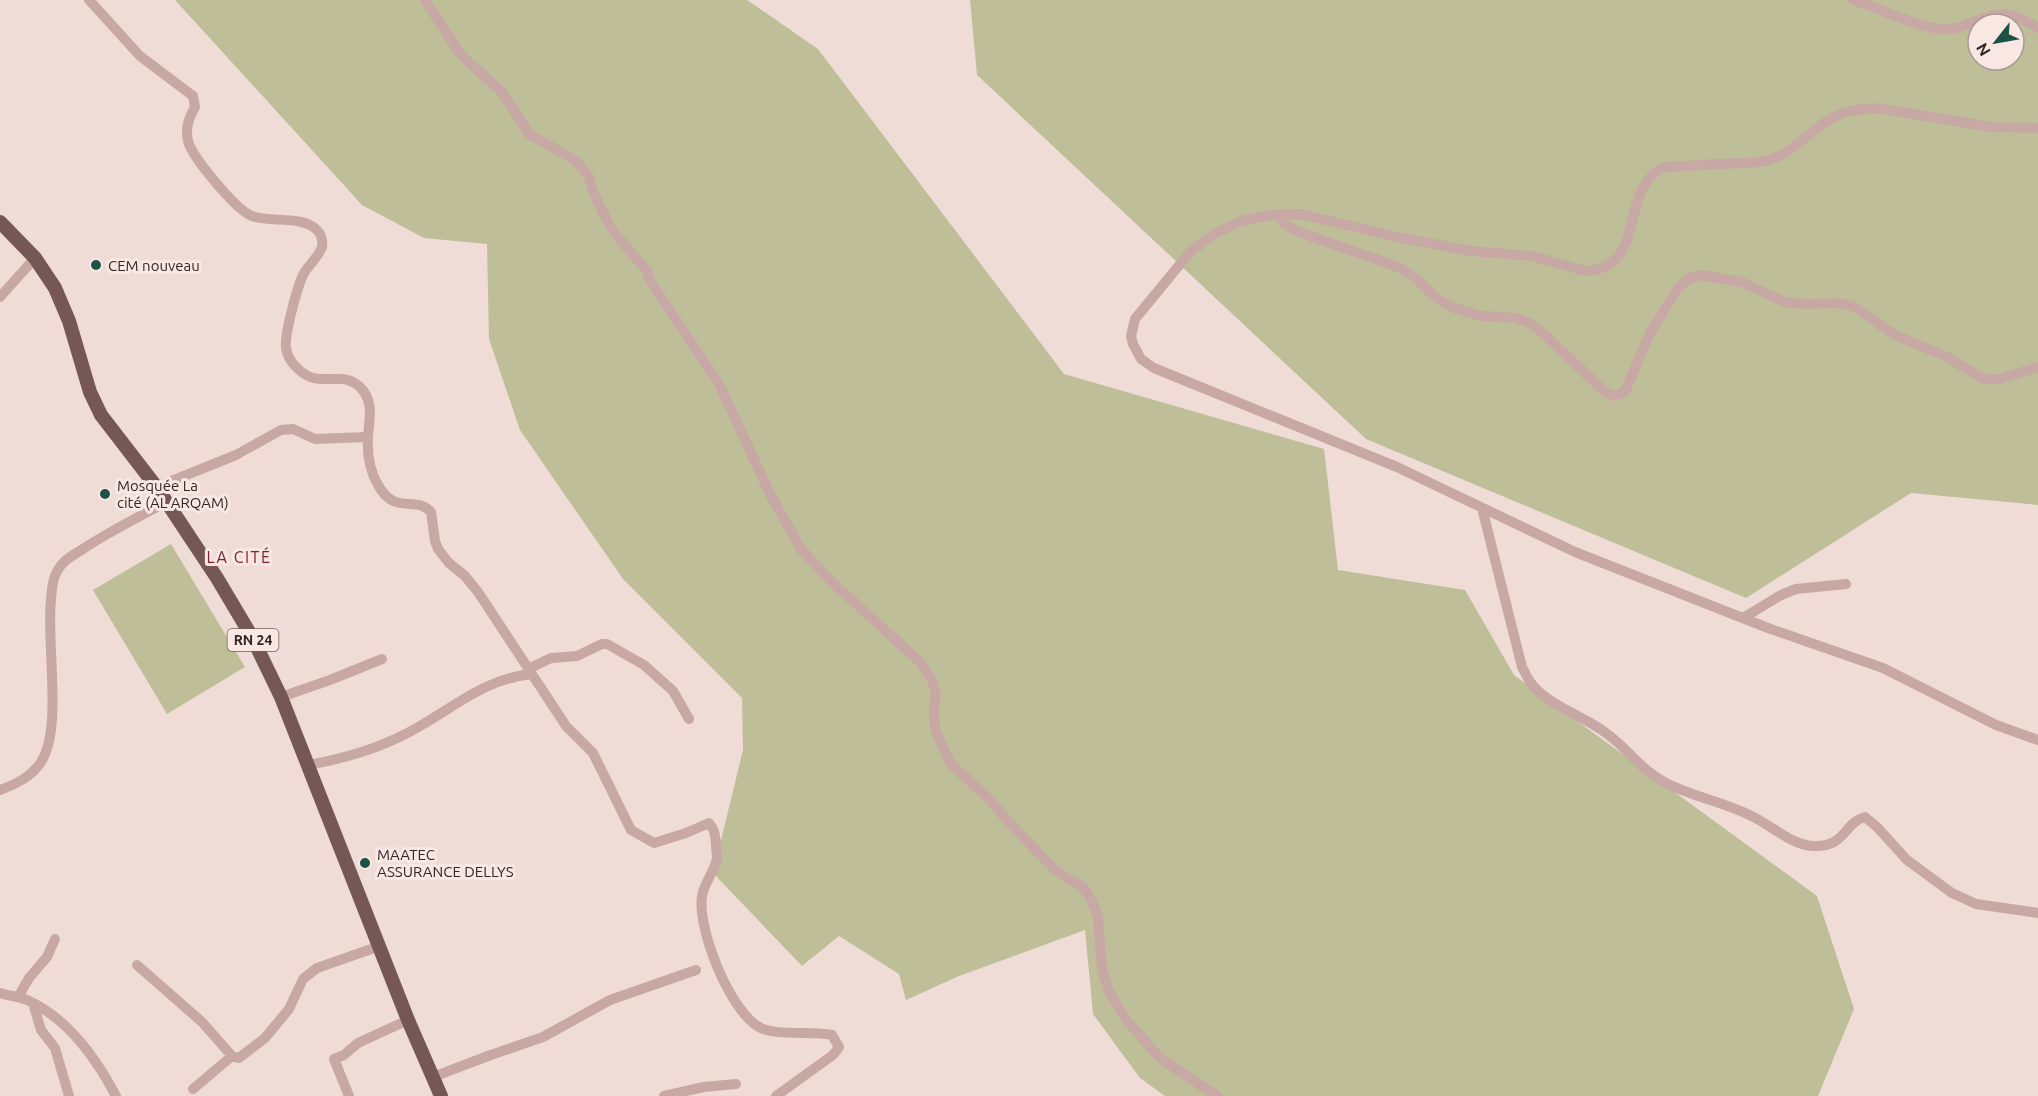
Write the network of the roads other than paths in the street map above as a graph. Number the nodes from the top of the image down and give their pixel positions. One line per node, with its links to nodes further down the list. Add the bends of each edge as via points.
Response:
1 (88, 0): 11 (street, via 140,56 193,96 195,107 187,130 191,150 237,206 249,215 294,221 319,232 321,249 300,282 286,339 287,352 293,364 309,376 321,380 342,378 363,390 370,407)
2 (425, 0): 43 (street, via 461,55 502,92 530,135 575,160 589,177 617,236 647,271 719,384 771,496 801,549 832,583 920,662 932,680 936,694 935,729 950,763 1057,872 1083,887 1098,917 1102,969 1109,992 1127,1021 1160,1058)
3 (1853, 0): 4 (street, via 1941,29 2004,14)
4 (2038, 28)
5 (2038, 128): 6 (street, via 1992,127 1867,108 1838,115 1773,160 1665,167 1650,175 1641,189 1621,254 1609,265 1593,271 1532,256 1471,251 1397,237 1300,214)
6 (1277, 214): 10 (street, via 1296,231 1401,268 1454,308 1532,324 1613,396 1626,389 1650,333 1678,288 1700,275 1741,282 1785,302 1853,306 1895,335 1945,356 1984,379 2000,379); 14 (street, via 1241,221 1190,252 1135,319 1132,344 1141,359 1154,368 1397,467)
7 (0, 222): 8 (main road, RN 24)
8 (35, 258): 9 (street); 12 (main road, RN 24, via 55,288 69,321 90,392 101,415)
9 (0, 297)
10 (2038, 368)
11 (368, 437): 12 (street, via 315,439 293,429 281,430); 18 (street, via 370,463 379,488 394,503 428,509 438,549 478,592)
12 (158, 489): 13 (main road, RN 24)
13 (166, 501): 19 (main road, RN 24, via 252,637); 23 (street, via 64,561 53,578 49,612 50,740 32,772)
14 (1482, 508): 16 (street, via 1575,552); 24 (street, via 1522,667 1531,684 1545,696 1606,732 1665,782 1758,819 1803,845 1830,844 1844,836 1856,820 1865,818 1907,860 1952,893 1976,904)
15 (1845, 584): 16 (street, via 1796,589)
16 (1743, 618): 21 (street, via 1883,668 1996,725)
17 (382, 659): 19 (street)
18 (530, 672): 20 (street, via 551,658 577,656 607,644 644,665 673,691); 22 (street, via 481,688 385,745); 42 (street, via 566,726 593,753 631,830 654,843 710,823 714,829 717,858 702,895 702,917 705,936 736,1003 758,1026 777,1031 818,1032 832,1035 838,1042 833,1055)
19 (281, 697): 22 (main road, RN 24)
20 (689, 719)
21 (2038, 740)
22 (308, 765): 26 (main road, RN 24)
23 (0, 790)
24 (2038, 913)
25 (55, 939): 30 (street)
26 (380, 946): 32 (main road, RN 24); 33 (street, via 317,968 303,979 289,1009 265,1038 239,1059)
27 (137, 965): 33 (street, via 202,1022)
28 (696, 970): 34 (street, via 610,1000 543,1037)
29 (0, 993): 30 (street)
30 (18, 997): 31 (street)
31 (33, 1003): 37 (street, via 41,1030 55,1048); 38 (street, via 63,1024 86,1048)
32 (408, 1020): 34 (main road, RN 24); 39 (street, via 334,1059)
33 (232, 1056): 36 (street)
34 (433, 1077): 40 (main road, RN 24)
35 (736, 1084): 41 (street)
36 (193, 1089)
37 (69, 1096)
38 (116, 1096)
39 (350, 1096)
40 (441, 1096)
41 (664, 1096)
42 (776, 1096)
43 (1217, 1096)

